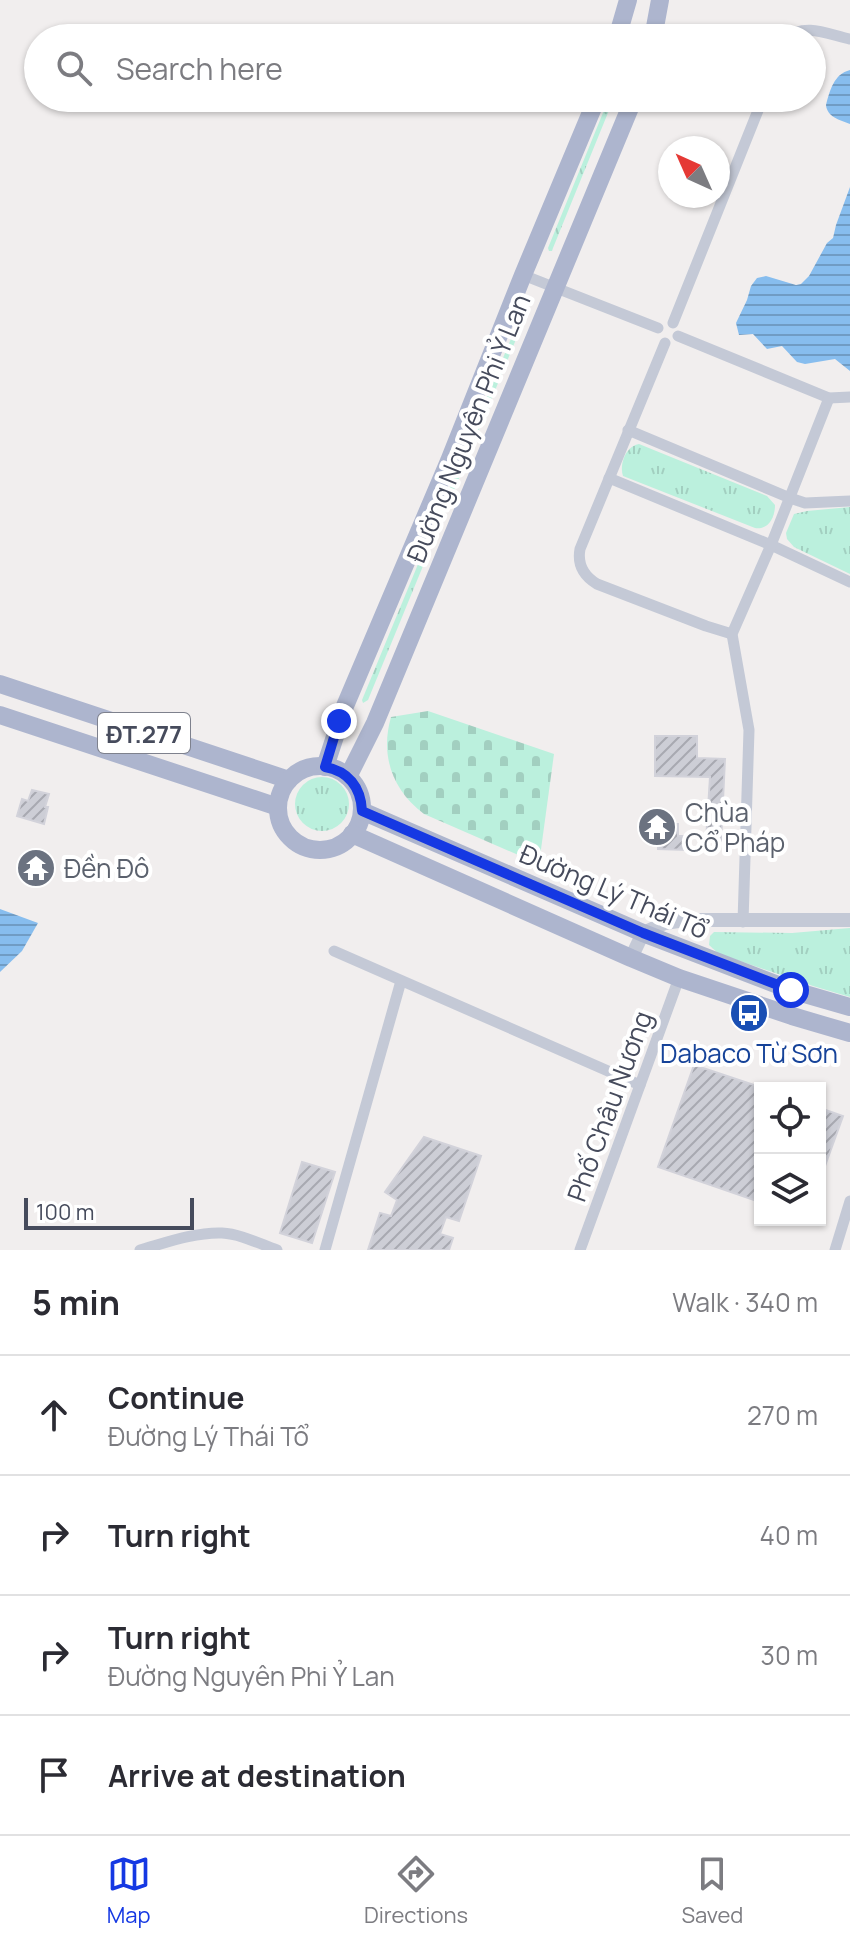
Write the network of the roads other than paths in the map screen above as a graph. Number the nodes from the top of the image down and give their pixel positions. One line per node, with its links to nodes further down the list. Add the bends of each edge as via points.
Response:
1 (628, 0): 3 (main road)
2 (660, 0): 4 (main road)
3 (621, 24)
4 (656, 24)
5 (826, 34): 6 (street)
6 (850, 39)
7 (591, 112): 10 (main road, Đường Nguyên Phi Ỷ Lan)
8 (629, 112): 11 (main road, Đường Nguyên Phi Ỷ Lan)
9 (757, 112): 12 (street)
10 (523, 275): 11 (street); 27 (main road, Đường Nguyên Phi Ỷ Lan, via 345,706)
11 (554, 287): 13 (street); 28 (main road, Đường Nguyên Phi Ỷ Lan)
12 (673, 323): 13 (street); 14 (street)
13 (658, 328): 15 (street)
14 (678, 336): 15 (street); 17 (street)
15 (665, 343): 18 (street)
16 (850, 397): 17 (street)
17 (829, 398): 20 (street)
18 (628, 430): 19 (street); 20 (street)
19 (609, 478): 22 (street); 24 (street, via 580,549 586,576)
20 (790, 498): 21 (street, via 805,503); 22 (street)
21 (850, 501)
22 (771, 545): 23 (street); 24 (street)
23 (850, 582)
24 (732, 634): 34 (street, via 749,730)
25 (0, 684): 29 (main road, ĐT.277)
26 (0, 715): 30 (main road, ĐT.277)
27 (325, 767): 28 (main road); 29 (main road, via 302,770)
28 (348, 777): 31 (main road, via 358,790)
29 (289, 780): 30 (main road)
30 (278, 807): 32 (main road, via 285,831 305,847 331,848)
31 (362, 811): 32 (main road); 35 (main road, Đường Lý Thái Tổ)
32 (352, 834): 37 (main road, Đường Lý Thái Tổ)
33 (850, 920): 34 (street)
34 (743, 922): 35 (street, via 672,921)
35 (643, 933): 37 (street); 40 (main road, Đường Lý Thái Tổ)
36 (334, 951): 39 (street)
37 (631, 958): 38 (main road, Đường Lý Thái Tổ)
38 (679, 978): 41 (main road, Đường Lý Thái Tổ); 42 (street, Phố Châu Nương)
39 (401, 981): 42 (street); 46 (street)
40 (850, 1007)
41 (850, 1033)
42 (640, 1085): 47 (street, Phố Châu Nương)
43 (850, 1201): 48 (street)
44 (140, 1250): 45 (street, via 222,1233)
45 (277, 1250)
46 (325, 1250)
47 (581, 1250)
48 (835, 1250)

